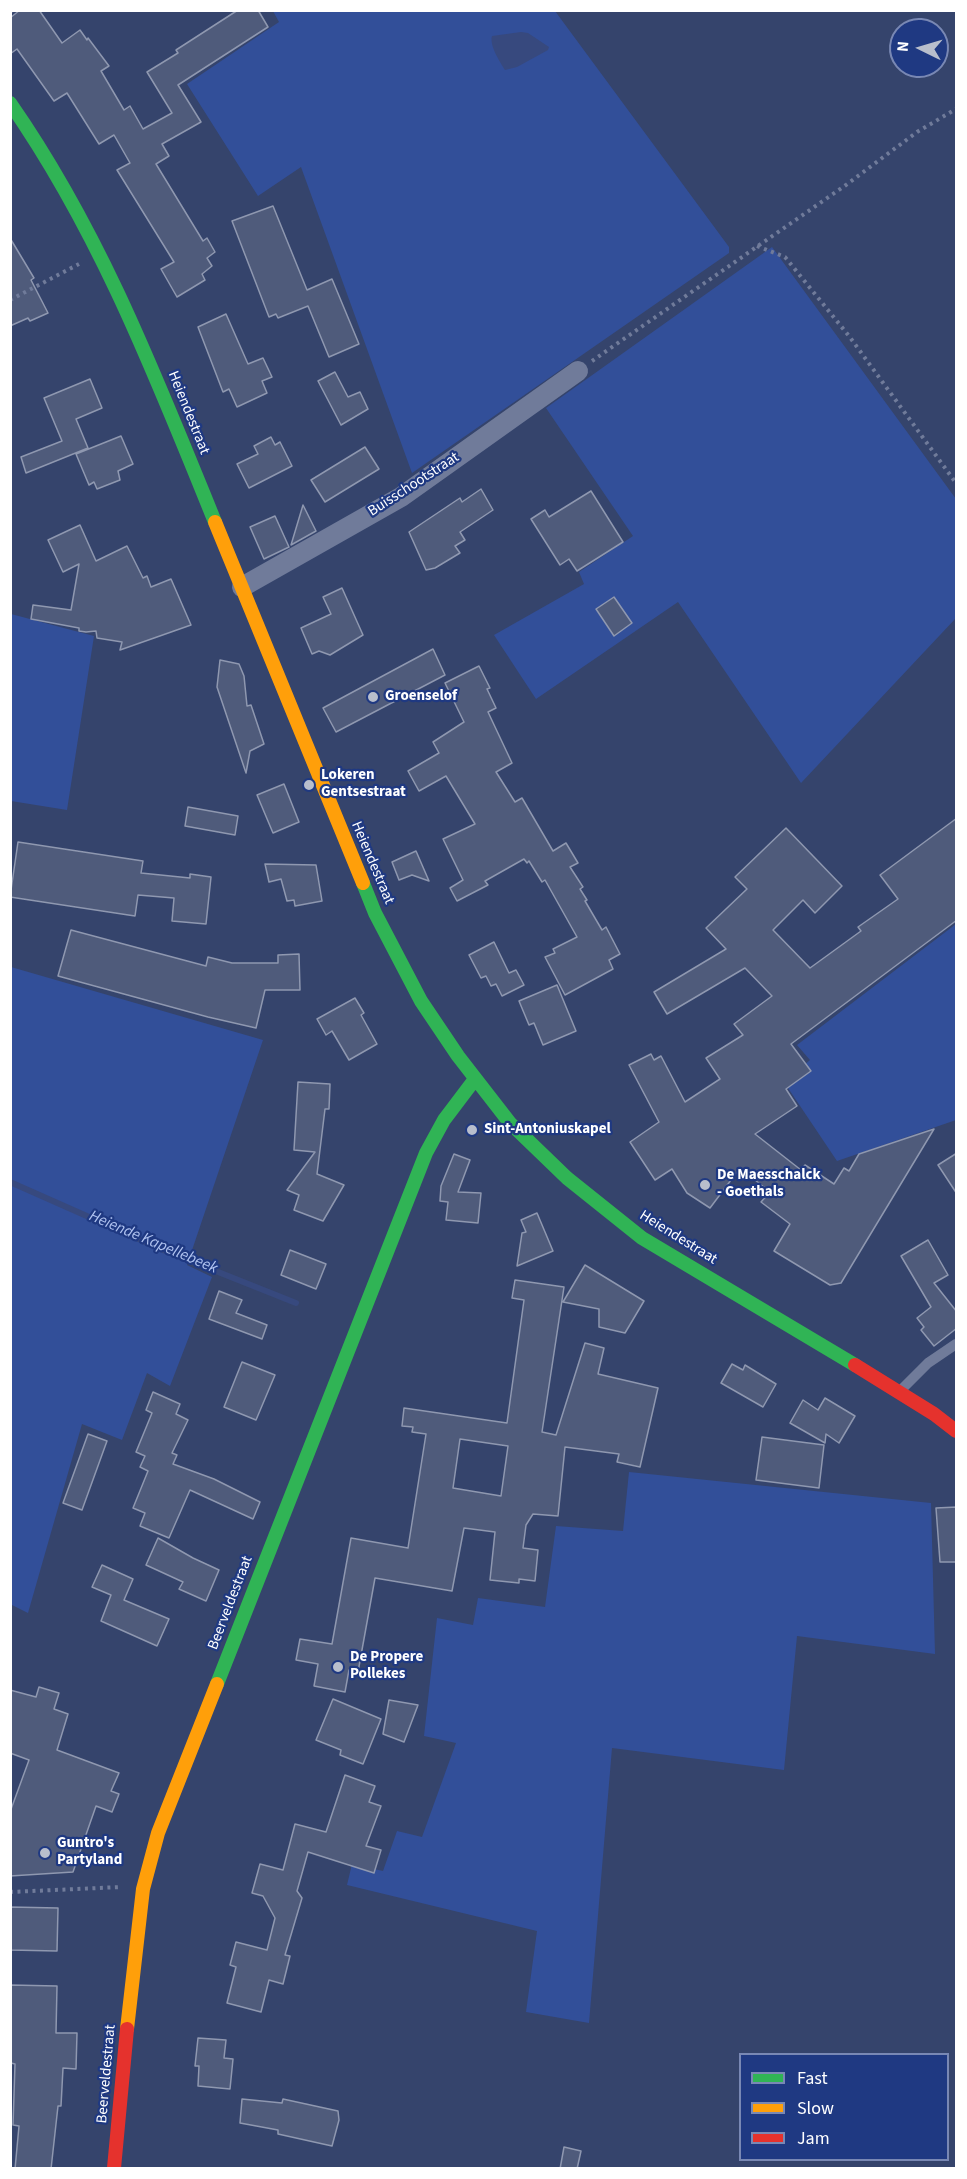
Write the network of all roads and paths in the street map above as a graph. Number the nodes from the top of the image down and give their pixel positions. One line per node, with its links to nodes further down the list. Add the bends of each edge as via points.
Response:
1 (10, 103): 4 (main road, Heiendestraat, via 59,176)
2 (957, 109): 3 (path, via 917,132)
3 (756, 246): 6 (path); 7 (path, via 785,257 849,336)
4 (101, 252): 5 (path); 8 (main road, Heiendestraat)
5 (10, 300)
6 (578, 371): 8 (street, Buisschootstraat, via 401,496)
7 (957, 483)
8 (242, 587): 9 (main road, Heiendestraat, via 375,913 421,1001)
9 (475, 1079): 11 (main road, Heiendestraat, via 510,1123 567,1178 642,1238); 13 (main road, Beerveldestraat, via 444,1120 426,1153 162,1822)
10 (957, 1344): 11 (lane, via 928,1363)
11 (899, 1392): 12 (main road, Heiendestraat)
12 (957, 1431)
13 (143, 1889): 14 (path); 15 (main road, Beerveldestraat)
14 (10, 1893)
15 (114, 2169)

